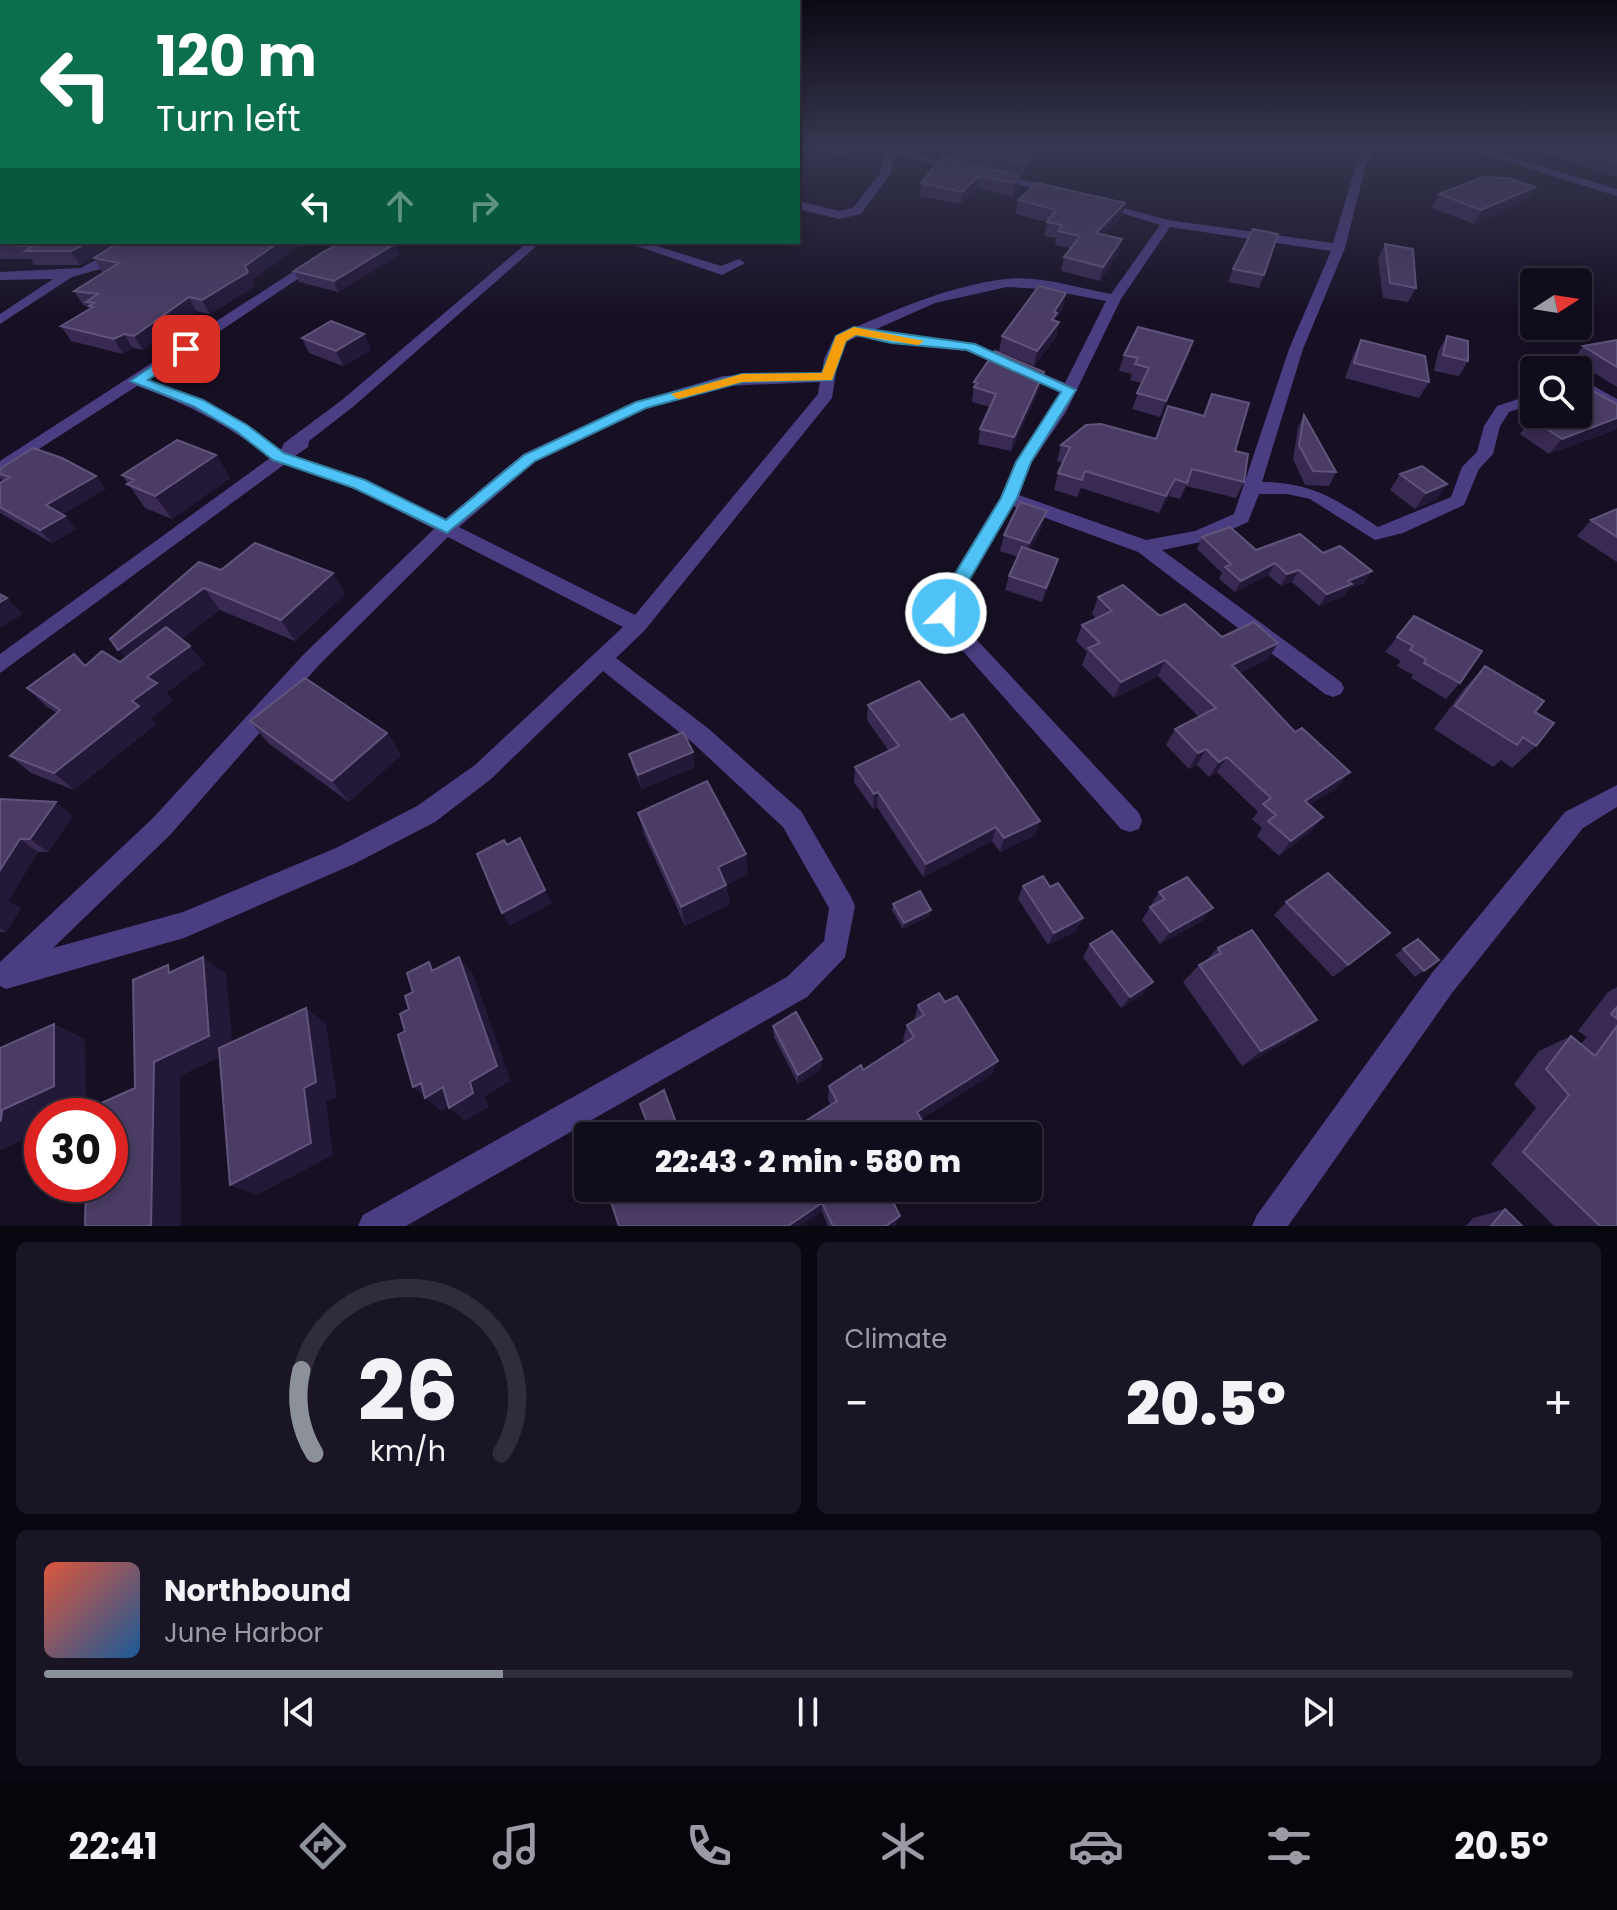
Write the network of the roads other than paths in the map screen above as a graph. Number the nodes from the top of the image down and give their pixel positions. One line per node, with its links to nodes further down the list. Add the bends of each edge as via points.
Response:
1 (863, 202): 4 (street, via 857,211 839,215)
2 (1099, 202): 5 (street)
3 (1351, 202): 10 (street)
4 (800, 205)
5 (1167, 223): 10 (street); 14 (street)
6 (133, 244): 13 (street, via 95,270)
7 (344, 244): 18 (street)
8 (533, 244): 24 (street)
9 (637, 244): 11 (street, via 722,271)
10 (1339, 248): 26 (street, via 1296,349)
11 (739, 263)
12 (0, 276): 13 (street)
13 (66, 276): 15 (street)
14 (1114, 299): 16 (street, via 1007,283 931,300); 19 (street)
15 (0, 320)
16 (854, 331): 17 (street, via 840,339); 19 (street, via 970,347)
17 (828, 377): 28 (street, via 742,378 641,405 529,458); 30 (street, via 826,395)
18 (137, 381): 24 (street, via 198,403); 25 (street)
19 (1069, 390): 27 (street, via 1024,462)
20 (1592, 390): 22 (street)
21 (1520, 404): 26 (street, via 1503,409 1492,426 1485,454 1471,467 1458,501 1397,529 1375,534 1316,495)
22 (1617, 406)
23 (302, 443): 24 (street)
24 (282, 457): 28 (street, via 360,484); 32 (street)
25 (0, 469)
26 (1251, 488): 29 (street, via 1242,518 1199,537)
27 (1009, 498): 29 (street); 35 (street, via 945,605 946,613 952,626)
28 (447, 527): 30 (street); 36 (street, via 312,659 161,827)
29 (1145, 547): 33 (street)
30 (638, 625): 31 (street)
31 (602, 659): 36 (street, via 483,772 426,814 345,856 184,925); 37 (street, via 701,736 792,819 842,906 836,948 797,987)
32 (0, 665)
33 (1333, 688)
34 (1617, 795): 38 (street, via 1574,820 1442,983)
35 (1130, 821)
36 (3, 977)
37 (374, 1226)
38 (1268, 1226)

